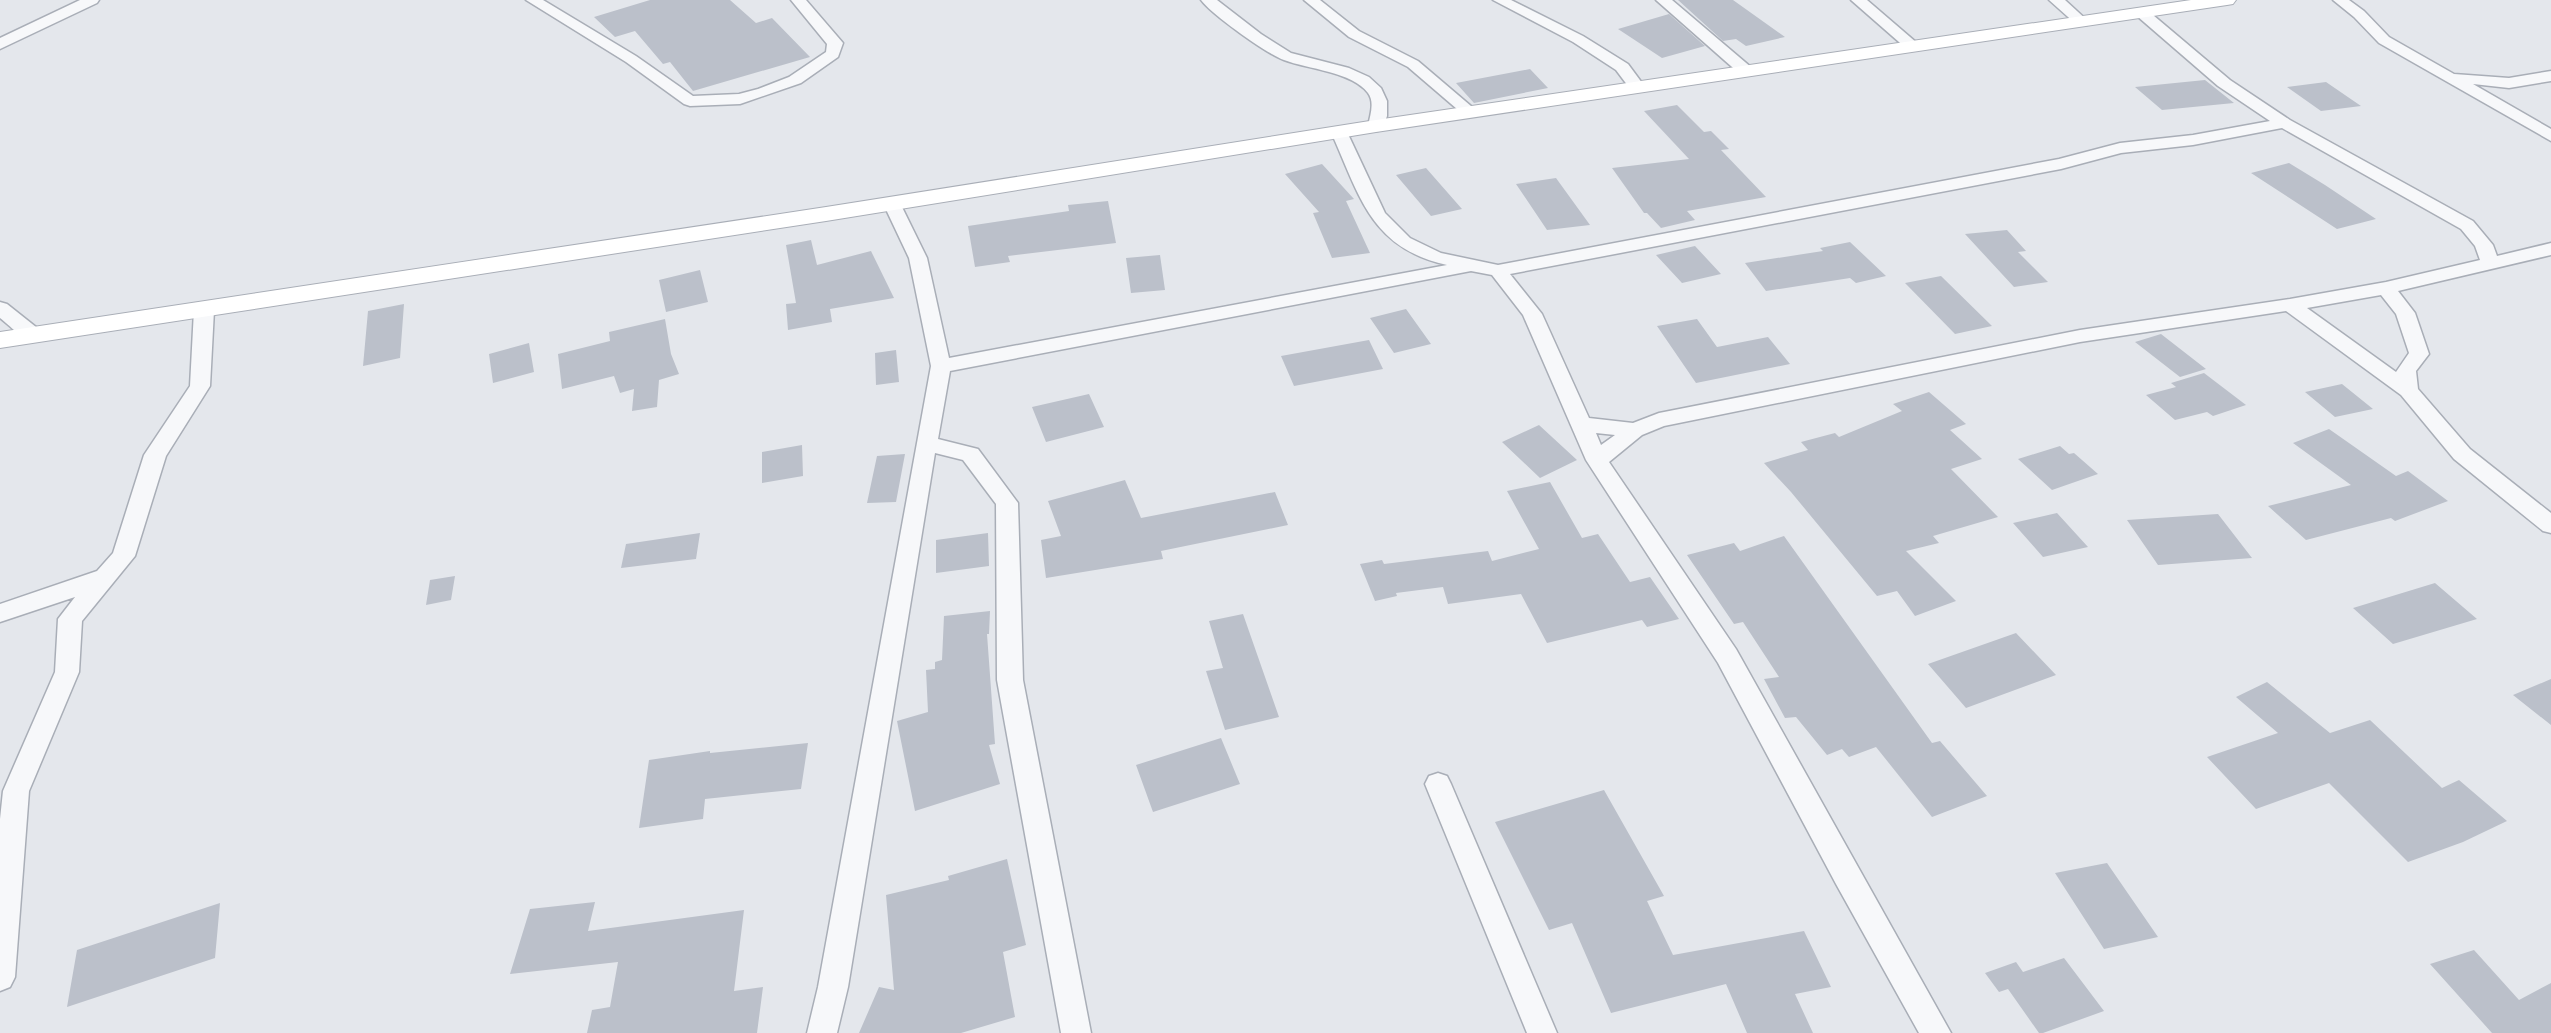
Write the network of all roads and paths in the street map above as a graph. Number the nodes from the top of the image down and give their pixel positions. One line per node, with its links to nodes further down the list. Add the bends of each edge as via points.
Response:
1 (92, 0): 14 (street)
2 (533, 0): 3 (street, via 631,59 690,100 716,100 740,99 764,92 794,80 833,54 834,42)
3 (798, 0)
4 (1208, 0): 24 (street, via 1272,48 1316,66 1344,72 1373,87 1381,106)
5 (1311, 0): 22 (street, via 1354,34 1413,64)
6 (1500, 0): 20 (street, via 1578,39 1615,62)
7 (1663, 0): 16 (street)
8 (1858, 0): 15 (street)
9 (2056, 0): 13 (street)
10 (2227, 0): 12 (street)
11 (2340, 0): 18 (street, via 2384,40)
12 (2142, 13): 13 (street); 23 (street, via 2224,83)
13 (2082, 22): 15 (street)
14 (0, 44)
15 (1912, 46): 16 (street)
16 (1746, 71): 20 (street)
17 (2551, 76): 19 (street)
18 (2447, 77): 19 (street); 21 (street)
19 (2509, 83): 21 (street)
20 (1637, 87): 22 (street)
21 (2507, 111): 26 (street)
22 (1470, 112): 24 (street)
23 (2284, 123): 29 (street, via 2467,225 2484,245); 31 (street, via 2193,140 2120,148 2061,164)
24 (1376, 126): 25 (street)
25 (1339, 132): 27 (street); 30 (street, via 1377,215 1404,242 1435,257)
26 (2551, 136)
27 (892, 203): 35 (street); 38 (street, via 918,258)
28 (2551, 249): 29 (street)
29 (2491, 265): 32 (street)
30 (1469, 267): 31 (street); 38 (street)
31 (1498, 271): 40 (street, via 1532,314)
32 (2386, 288): 33 (street); 39 (street, via 2405,313 2419,354 2406,370)
33 (2290, 305): 39 (street); 41 (street, via 2080,336 1659,420)
34 (0, 308): 36 (street)
35 (204, 310): 36 (street); 45 (street, via 200,386 155,455 123,556)
36 (34, 335): 37 (street)
37 (0, 340)
38 (941, 366): 42 (street)
39 (2408, 390): 44 (street, via 2462,454)
40 (1580, 424): 41 (street); 43 (street)
41 (1635, 430): 43 (street)
42 (926, 443): 49 (street, via 834,987); 50 (street, via 970,454 1007,503 1010,680)
43 (1597, 460): 52 (street, via 1727,656)
44 (2549, 521)
45 (105, 578): 46 (street); 48 (street, via 70,619 67,672 16,791)
46 (0, 612)
47 (1438, 784): 51 (street)
48 (0, 977)
49 (822, 1033)
50 (1076, 1033)
51 (1542, 1033)
52 (1936, 1033)

